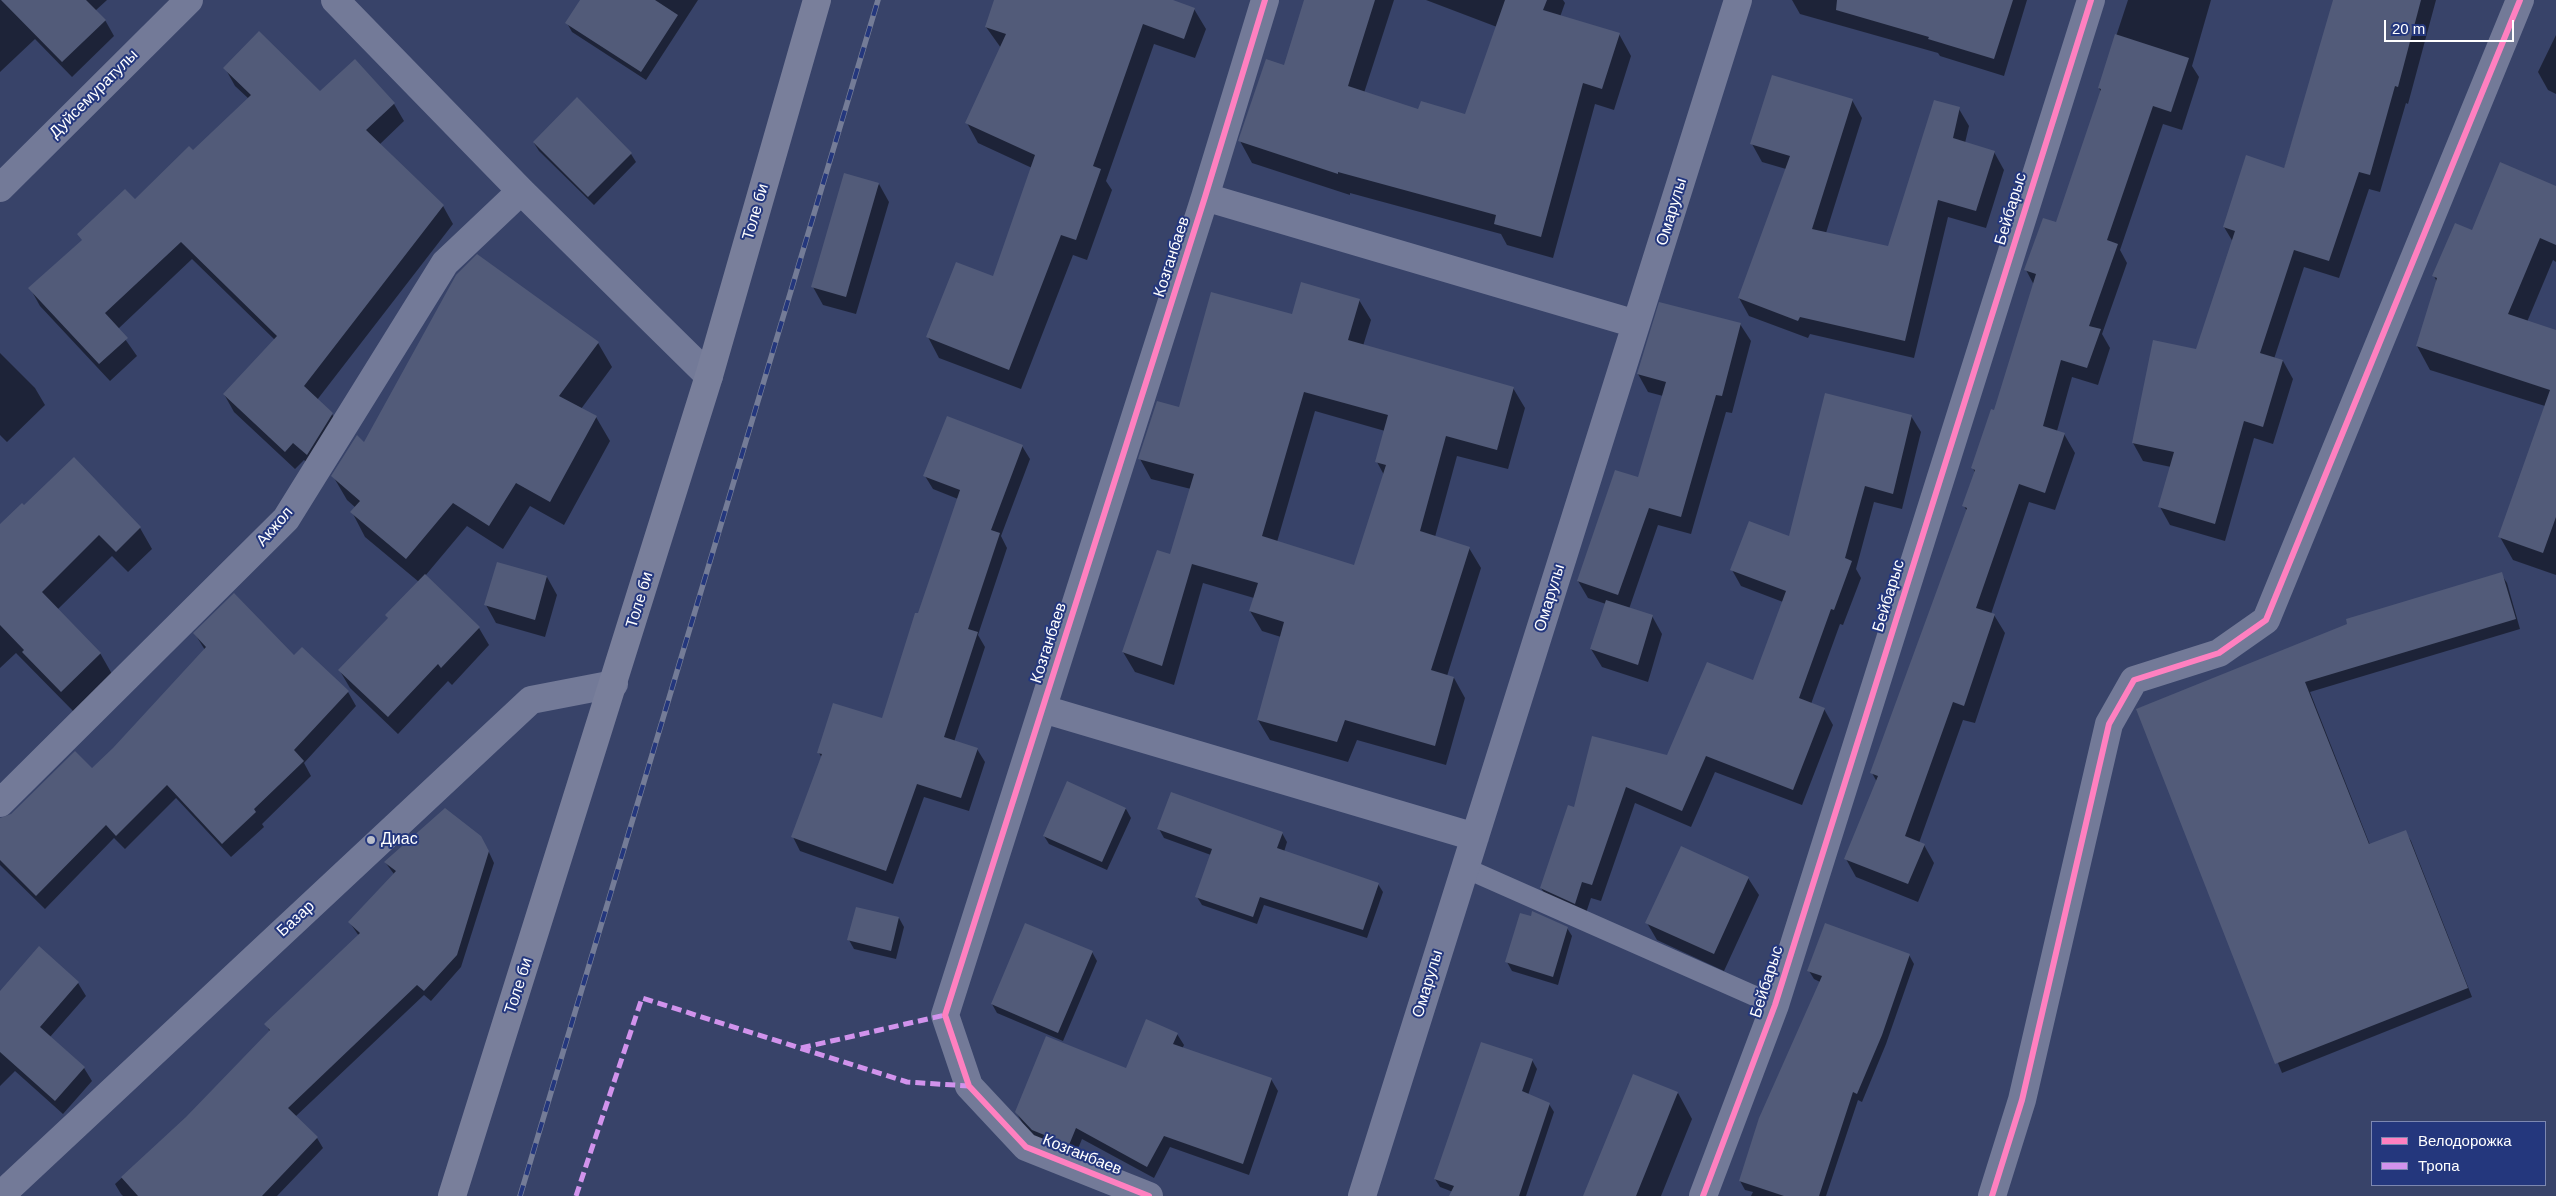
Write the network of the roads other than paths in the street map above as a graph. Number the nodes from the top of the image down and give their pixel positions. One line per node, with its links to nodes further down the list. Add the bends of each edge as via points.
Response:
1 (189, 0): 8 (street, Дуйсемуратулы)
2 (336, 0): 9 (street)
3 (817, 0): 12 (main road, Толе би)
4 (1265, 0): 10 (street, Козганбаев)
5 (1738, 0): 11 (street, Омарулы)
6 (2091, 0): 18 (street, Бейбарыс)
7 (2520, 0): 24 (street, via 2266,620 2219,653 2134,680 2109,724 2022,1100)
8 (0, 188)
9 (521, 191): 12 (street); 15 (street, Акжол, via 445,263 286,519)
10 (1205, 197): 11 (street); 14 (street, Козганбаев)
11 (1636, 324): 16 (street, Омарулы)
12 (709, 376): 13 (main road, Толе би)
13 (614, 684): 19 (street, Базар, via 531,700); 20 (main road, Толе би)
14 (1042, 709): 16 (street); 21 (street, Козганбаев, via 944,1015 969,1086 1026,1147)
15 (0, 803)
16 (1475, 837): 17 (street, Омарулы)
17 (1465, 868): 18 (lane); 22 (street, Омарулы)
18 (1774, 1005): 23 (street, Бейбарыс)
19 (0, 1196)
20 (452, 1196)
21 (1149, 1196)
22 (1362, 1196)
23 (1703, 1196)
24 (1992, 1196)

